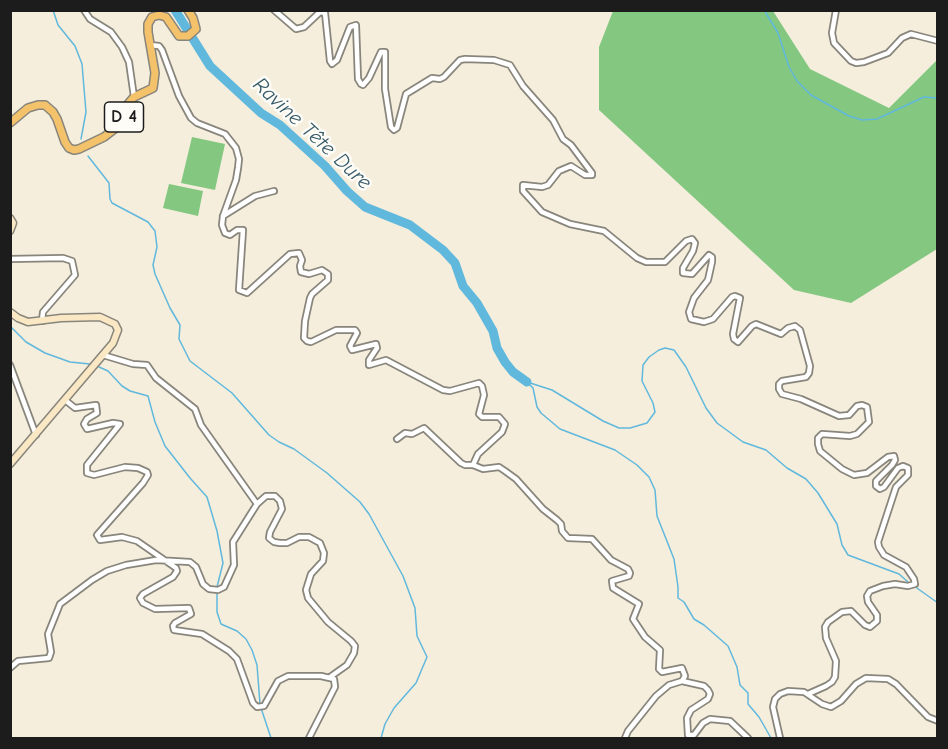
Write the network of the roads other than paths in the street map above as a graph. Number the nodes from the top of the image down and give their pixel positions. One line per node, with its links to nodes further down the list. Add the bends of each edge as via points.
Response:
1 (84, 10): 7 (street, via 90,19 111,32 122,47 129,62)
2 (189, 10): 6 (main road, D 4, via 195,23 194,33 184,37 159,15 148,24)
3 (274, 10): 28 (street, via 296,29 320,12 325,13 332,64 350,27 356,25 361,84 369,78 381,52 385,52 385,88 390,127 394,130 406,94 432,78 444,77 465,59 510,65 592,173 585,175 571,166 559,171 542,188 523,184 523,191 542,212 570,224 604,231 646,261 665,262 692,239 693,251 683,273 692,274 708,255 712,262 708,280 694,298 691,319 713,319 735,296 740,298 733,334 738,342 756,324 781,334 795,326 800,330 809,373 782,381 782,393 839,416 849,416 857,406 867,407 869,422 858,434 822,434 818,438 820,452 854,475 867,473 894,456 892,465 876,481 880,489 898,468 908,468 908,476 896,487 878,542 884,555 906,567 915,584 895,584 870,591 868,602 877,615 877,621 870,627 851,611 828,622 826,639 836,661 835,677)
4 (836, 10): 5 (street, via 834,44 855,63 888,53 911,34)
5 (938, 41)
6 (150, 45): 7 (main road, D 4, via 156,81 148,92); 10 (street, via 162,50 191,118 225,134 236,148 236,180)
7 (134, 98): 8 (main road, D 4, via 121,124 79,150 69,148 53,111 45,105 28,108)
8 (12, 118)
9 (274, 191): 10 (street, via 255,196)
10 (223, 216): 22 (street, via 225,233 243,230 238,285 242,292 247,293 295,252 301,256 301,272 322,270 328,274 328,280 310,298 305,321 307,341 336,330 355,330 352,350 376,344 369,365 386,360 450,392 479,383 484,395 479,414 499,417 505,424)
11 (10, 218): 12 (main road)
12 (10, 231)
13 (10, 259): 15 (street, via 72,261 75,275 43,312)
14 (10, 312): 15 (main road, via 24,321)
15 (42, 321): 16 (main road, via 100,318 115,324 117,337)
16 (103, 355): 18 (main road); 23 (street, via 147,365 156,378 195,409 201,425)
17 (10, 365): 19 (street)
18 (64, 400): 19 (main road); 24 (street, via 75,408 96,405 97,413 84,424 87,429 120,424 87,465 87,473 94,475 125,467 144,470 148,475 98,532 98,538 133,540)
19 (36, 435): 21 (main road)
20 (397, 439): 22 (street, via 424,428 461,463)
21 (10, 464)
22 (473, 465): 27 (street, via 505,471 561,524 568,538 592,539 611,560 628,569 628,576 612,581 613,588 639,604 633,619 660,650 659,669 662,672 682,668)
23 (257, 504): 24 (street, via 233,542 234,565 224,587 209,589 190,562); 26 (street, via 266,496 275,496 280,501 282,509 269,538 274,542 309,537 320,543 324,552 323,561 308,581 308,598 355,646 346,665)
24 (166, 559): 25 (street, via 126,565 92,580 60,604 48,634 49,658 18,661); 26 (street, via 176,568 176,574 145,592 141,600 155,609 189,609 191,614 176,623 174,630 202,634 229,651 237,659 257,707 264,706 281,679)
25 (10, 668)
26 (330, 677): 30 (street, via 335,687)
27 (682, 681): 31 (street, via 669,685 656,696); 32 (street, via 704,686 710,694 691,710 687,718 688,735 694,735 711,719 730,721)
28 (808, 694): 29 (street, via 831,707 866,678 888,679 928,717); 33 (street, via 788,691 775,699 773,707)
29 (938, 721)
30 (309, 738)
31 (625, 738)
32 (748, 738)
33 (780, 738)

